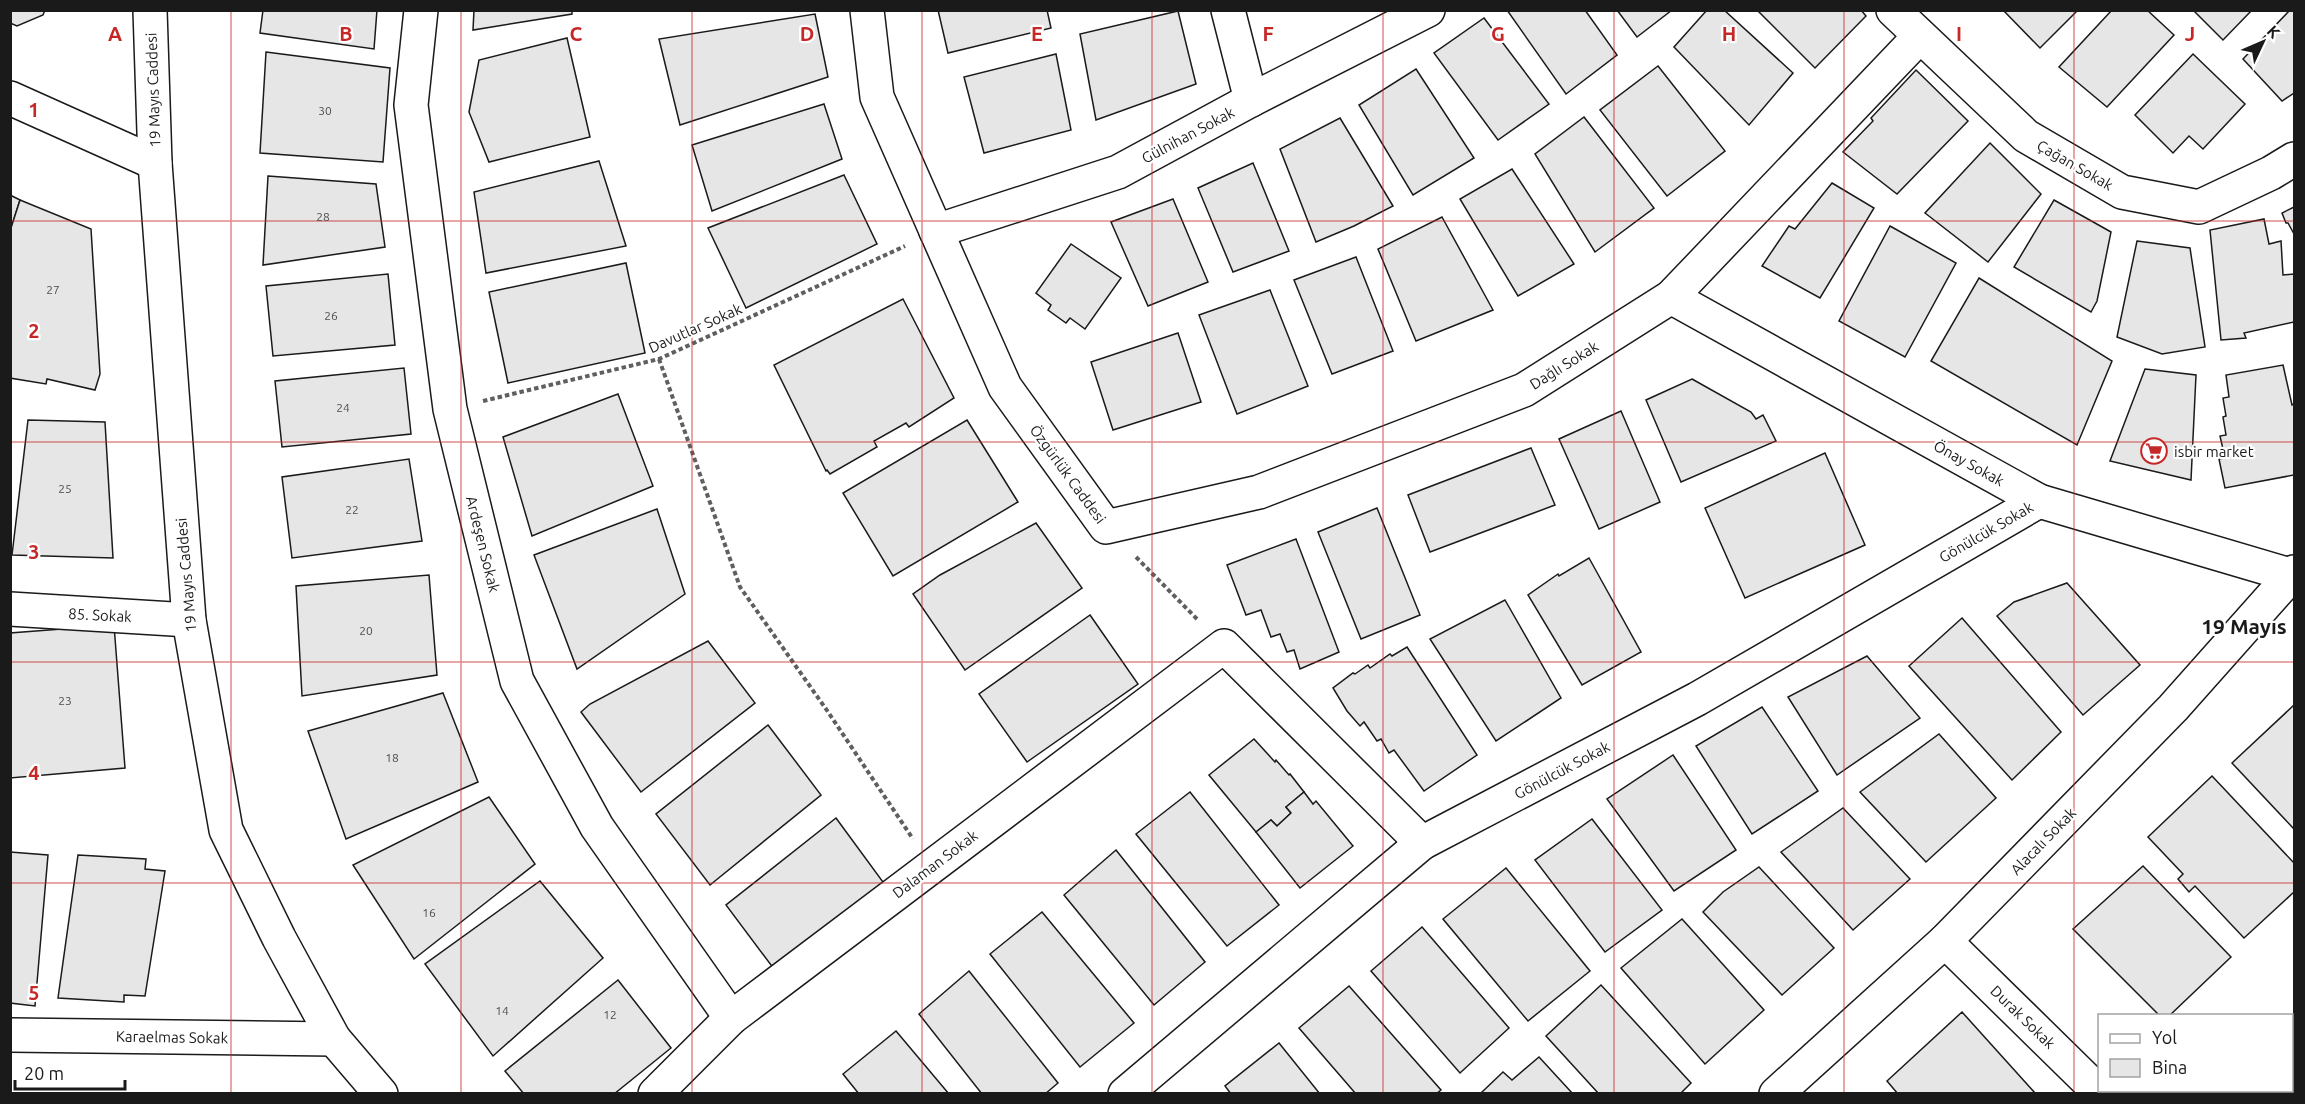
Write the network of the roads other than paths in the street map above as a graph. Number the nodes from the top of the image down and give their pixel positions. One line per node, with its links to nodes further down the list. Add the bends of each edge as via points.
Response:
1 (150, 10): 11 (street, 19 Mayıs Caddesi)
2 (421, 10): 21 (street, Ardeşen Sokak, via 411,105 450,409 517,681 597,827)
3 (867, 10): 12 (street, Özgürlük Caddesi, via 877,97)
4 (1228, 10): 9 (street)
5 (1428, 10): 9 (street, Gülnihan Sokak)
6 (1893, 10): 7 (street, Çağan Sokak)
7 (1920, 36): 10 (street, Çağan Sokak, via 2026,136 2122,192 2199,207); 13 (street, Dağlı Sokak)
8 (10, 98): 11 (street)
9 (1251, 100): 12 (street, Gülnihan Sokak, via 1118,172)
10 (2295, 159)
11 (155, 163): 18 (street, 19 Mayıs Caddesi)
12 (936, 231): 15 (street, Özgürlük Caddesi, via 1005,387)
13 (1671, 297): 14 (street, Önay Sokak); 15 (street, Dağlı Sokak, via 1524,390 1259,492)
14 (2039, 501): 16 (street, Önay Sokak); 19 (street, Gönülcük Sokak, via 1697,699)
15 (1106, 527)
16 (2292, 574): 20 (street, Alacalı Sokak, via 2173,708)
17 (10, 609): 18 (street, 85. Sokak)
18 (189, 620): 23 (street, 19 Mayıs Caddesi, via 226,830)
19 (1422, 843): 21 (street, Dalaman Sokak, via 1224,646); 27 (street, Gönülcük Sokak)
20 (1944, 942): 24 (street, Durak Sokak); 28 (street, Alacalı Sokak)
21 (730, 1018): 26 (street, Dalaman Sokak)
22 (10, 1035): 23 (street, Karaelmas Sokak)
23 (334, 1039): 25 (street, 19 Mayıs Caddesi)
24 (2098, 1091)
25 (381, 1094)
26 (655, 1094)
27 (1125, 1094)
28 (1776, 1094)

